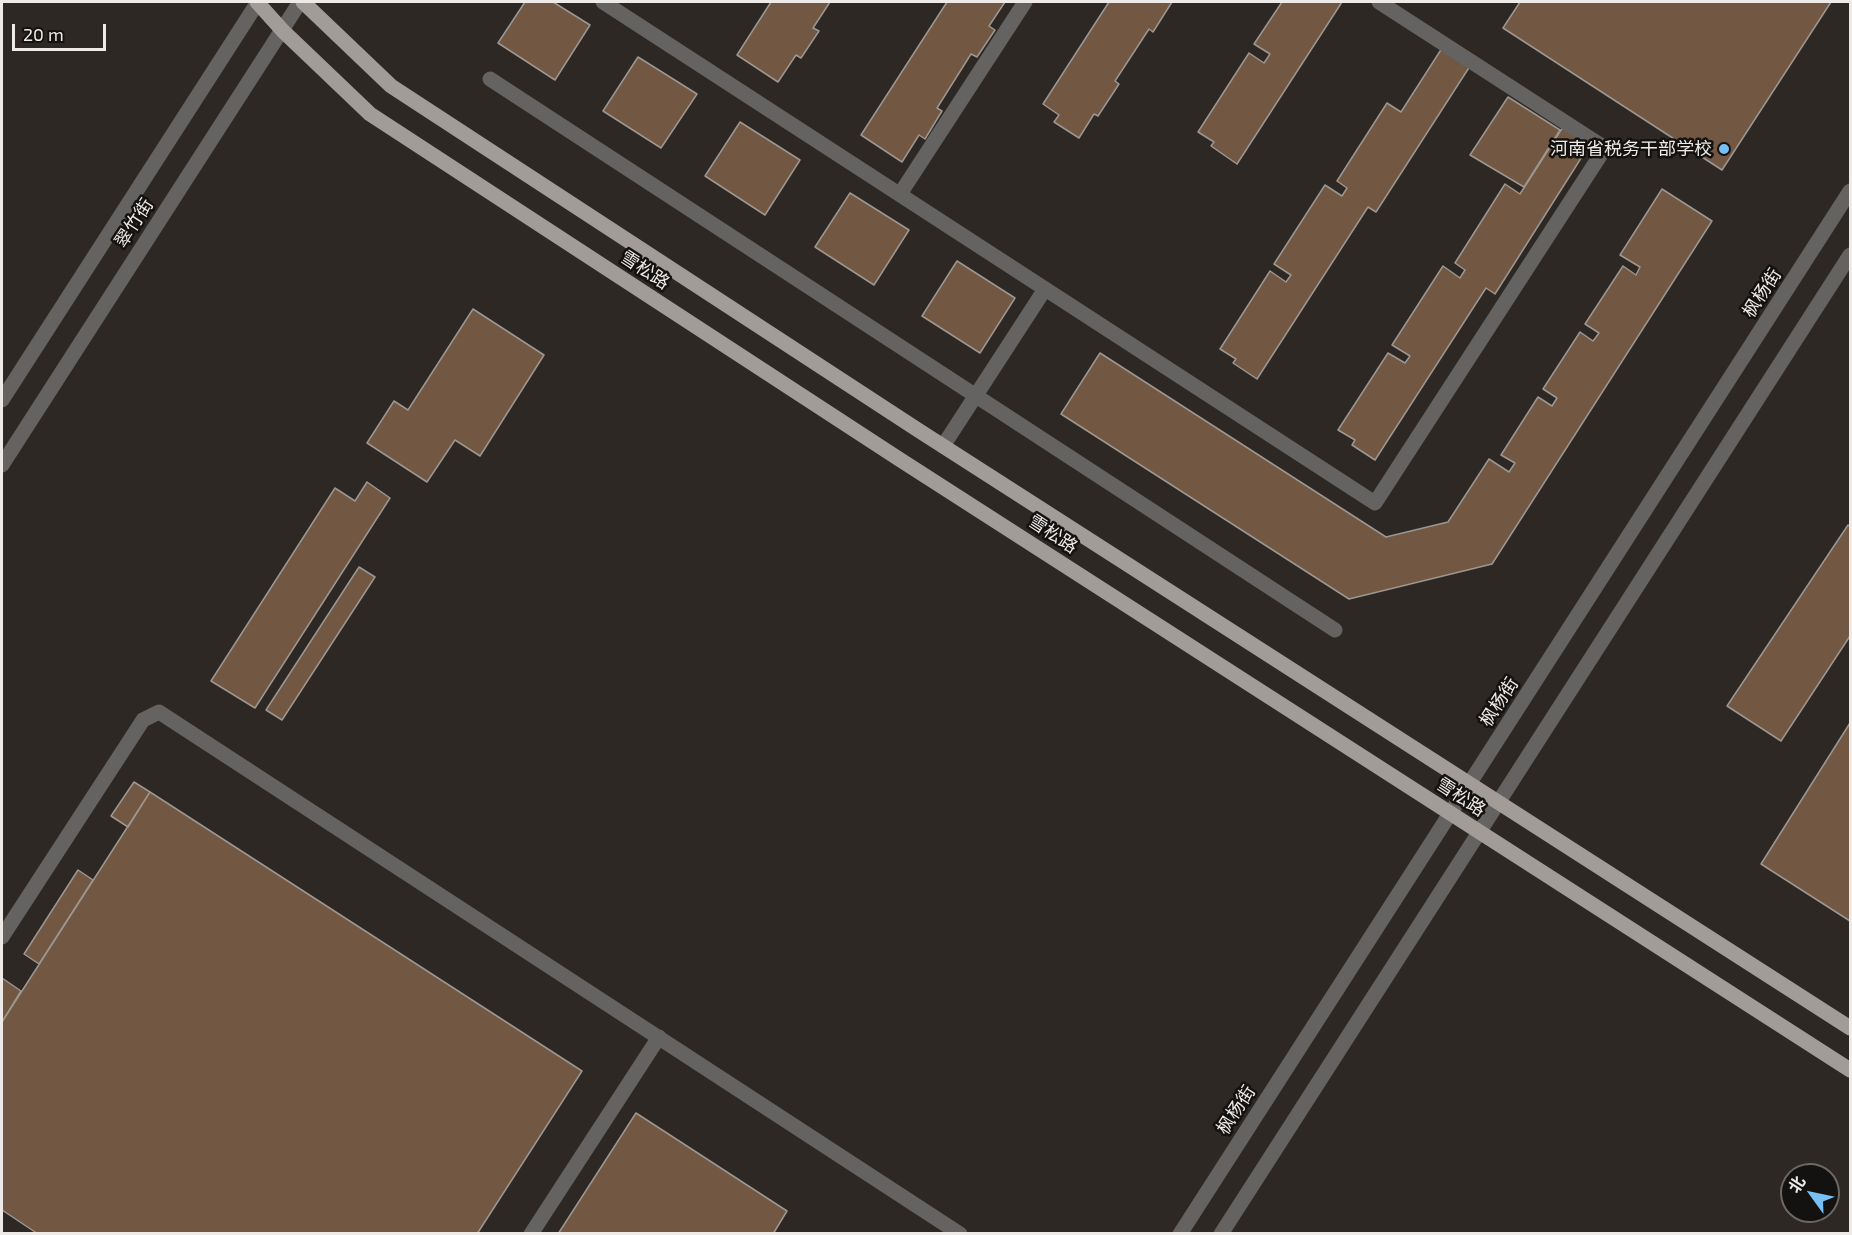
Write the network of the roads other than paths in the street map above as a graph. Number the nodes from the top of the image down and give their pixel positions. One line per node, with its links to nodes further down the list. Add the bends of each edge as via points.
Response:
1 (258, 2): 6 (main road, 雪松路); 13 (street, 翠竹街)
2 (301, 2): 6 (street, 翠竹街); 14 (main road, 雪松路, via 391,86)
3 (603, 2): 9 (street)
4 (1025, 2): 9 (street)
5 (1379, 2): 11 (street, via 1605,148 1375,503)
6 (282, 30): 15 (street, 翠竹街); 19 (main road, 雪松路, via 370,114)
7 (490, 79): 12 (street)
8 (1851, 191): 17 (street, 枫杨街)
9 (900, 194): 11 (street)
10 (1851, 255): 18 (street)
11 (1046, 289): 12 (street)
12 (976, 396): 14 (street); 16 (street)
13 (2, 400)
14 (944, 446): 17 (main road, 雪松路)
15 (2, 465)
16 (1335, 630)
17 (1469, 784): 18 (main road, 雪松路); 19 (street, 枫杨街)
18 (1498, 802): 20 (street); 22 (main road, 雪松路)
19 (1450, 813): 20 (main road, 雪松路); 27 (street, 枫杨街)
20 (1479, 831): 24 (main road, 雪松路); 28 (street)
21 (2, 937): 23 (street, via 143,720 159,712)
22 (1851, 1028)
23 (659, 1037): 25 (street); 26 (street)
24 (1851, 1070)
25 (531, 1233)
26 (960, 1233)
27 (1180, 1233)
28 (1221, 1233)

